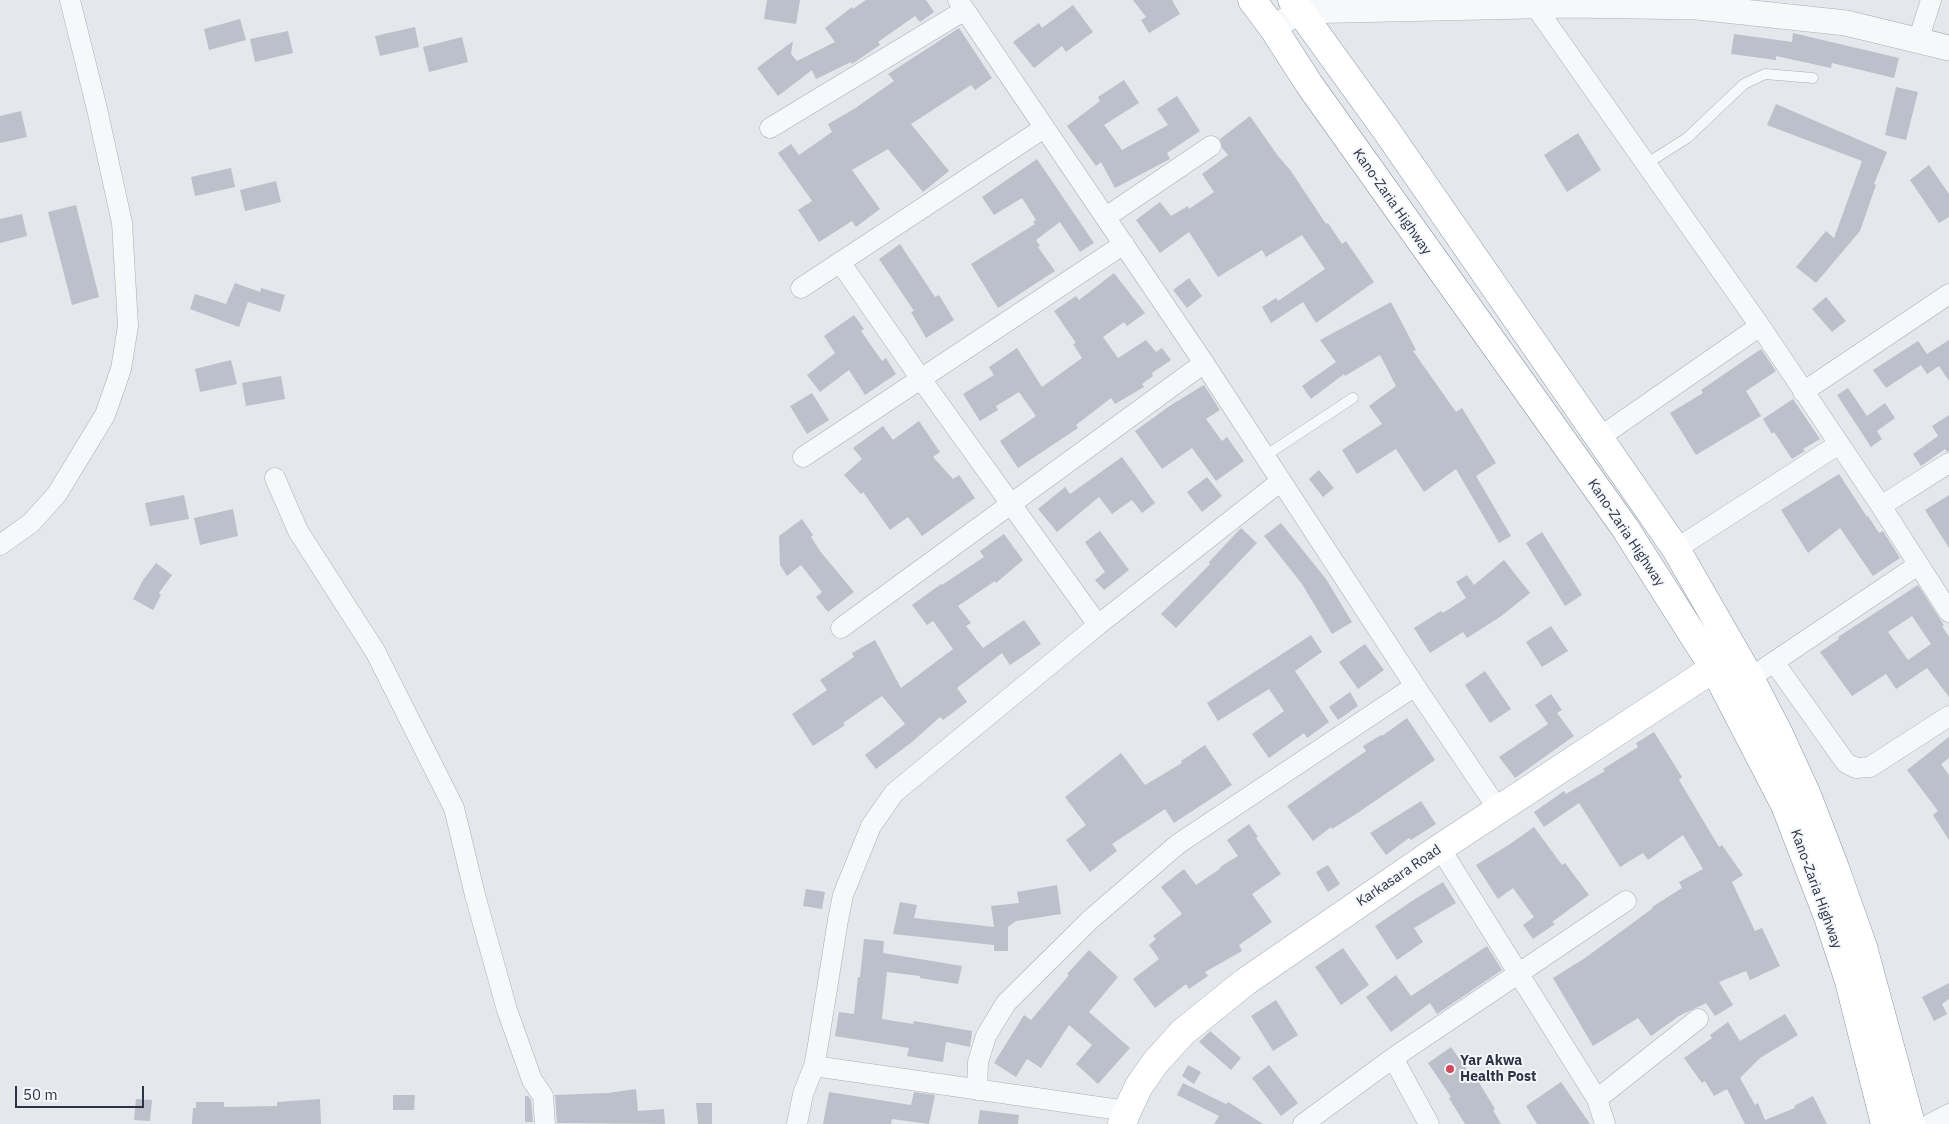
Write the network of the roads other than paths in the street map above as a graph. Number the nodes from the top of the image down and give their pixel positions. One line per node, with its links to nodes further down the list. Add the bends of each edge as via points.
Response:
1 (70, 0): 35 (street, via 122,223 128,326 121,369 105,415 57,494 32,523)
2 (1252, 0): 8 (main road, Kano-Zaria Highway)
3 (1931, 0): 9 (street)
4 (1368, 4): 6 (street); 7 (street)
5 (962, 5): 12 (street); 13 (street)
6 (1296, 5): 8 (street); 26 (main road, Kano-Zaria Highway)
7 (1535, 6): 9 (street, via 1697,6 1846,23); 15 (street)
8 (1273, 28): 42 (main road, Kano-Zaria Highway, via 1309,84 1625,528)
9 (1918, 41): 10 (street)
10 (1949, 48)
11 (1813, 78): 15 (lane, via 1765,74 1744,84 1687,138)
12 (770, 128)
13 (1044, 128): 16 (street); 18 (street)
14 (1211, 146): 16 (street)
15 (1646, 164): 21 (street)
16 (1106, 217): 17 (street)
17 (1124, 244): 22 (street); 23 (street)
18 (840, 262): 19 (street); 23 (street)
19 (801, 288)
20 (1949, 294): 24 (street)
21 (1760, 326): 24 (street); 26 (street)
22 (1204, 363): 28 (street); 33 (street)
23 (922, 379): 29 (street); 33 (street)
24 (1804, 392): 27 (street)
25 (1353, 398): 28 (lane)
26 (1600, 437): 36 (main road, Kano-Zaria Highway)
27 (1839, 444): 34 (street); 36 (street)
28 (1265, 456): 32 (street)
29 (803, 457)
30 (1949, 463): 34 (street)
31 (274, 478): 57 (street, via 298,531 375,651 454,808 507,1010 532,1080 543,1096)
32 (1281, 481): 39 (street); 44 (street)
33 (1011, 503): 39 (street); 40 (street)
34 (1881, 506): 37 (street)
35 (0, 545)
36 (1676, 549): 43 (main road, Kano-Zaria Highway)
37 (1918, 565): 38 (street); 41 (street)
38 (1949, 612)
39 (1098, 625): 52 (street, via 894,793 871,826 844,895)
40 (841, 628)
41 (1774, 662): 43 (street); 45 (street, via 1846,763 1856,768 1870,767)
42 (1714, 668): 46 (main road, Karkasara Road); 62 (main road, Kano-Zaria Highway, via 1784,805 1828,917 1849,981)
43 (1750, 678): 63 (main road, Kano-Zaria Highway, via 1807,796 1863,947)
44 (1415, 686): 46 (street); 53 (street, via 1178,844 1091,919 1006,1003 986,1036 978,1062)
45 (1949, 716)
46 (1498, 809): 47 (main road, Karkasara Road)
47 (1440, 848): 49 (street); 56 (main road, Karkasara Road, via 1245,982 1183,1032 1154,1063)
48 (1626, 901): 49 (street)
49 (1518, 974): 51 (street); 54 (street)
50 (1698, 1019): 54 (street)
51 (1393, 1058): 59 (street); 60 (street)
52 (814, 1066): 53 (street); 58 (street, via 803,1094)
53 (977, 1090): 56 (street)
54 (1597, 1099): 61 (street)
55 (1949, 1114): 64 (street)
56 (1125, 1117)
57 (545, 1124)
58 (797, 1124)
59 (1303, 1124)
60 (1429, 1124)
61 (1605, 1124)
62 (1886, 1124)
63 (1911, 1124)
64 (1930, 1124)

